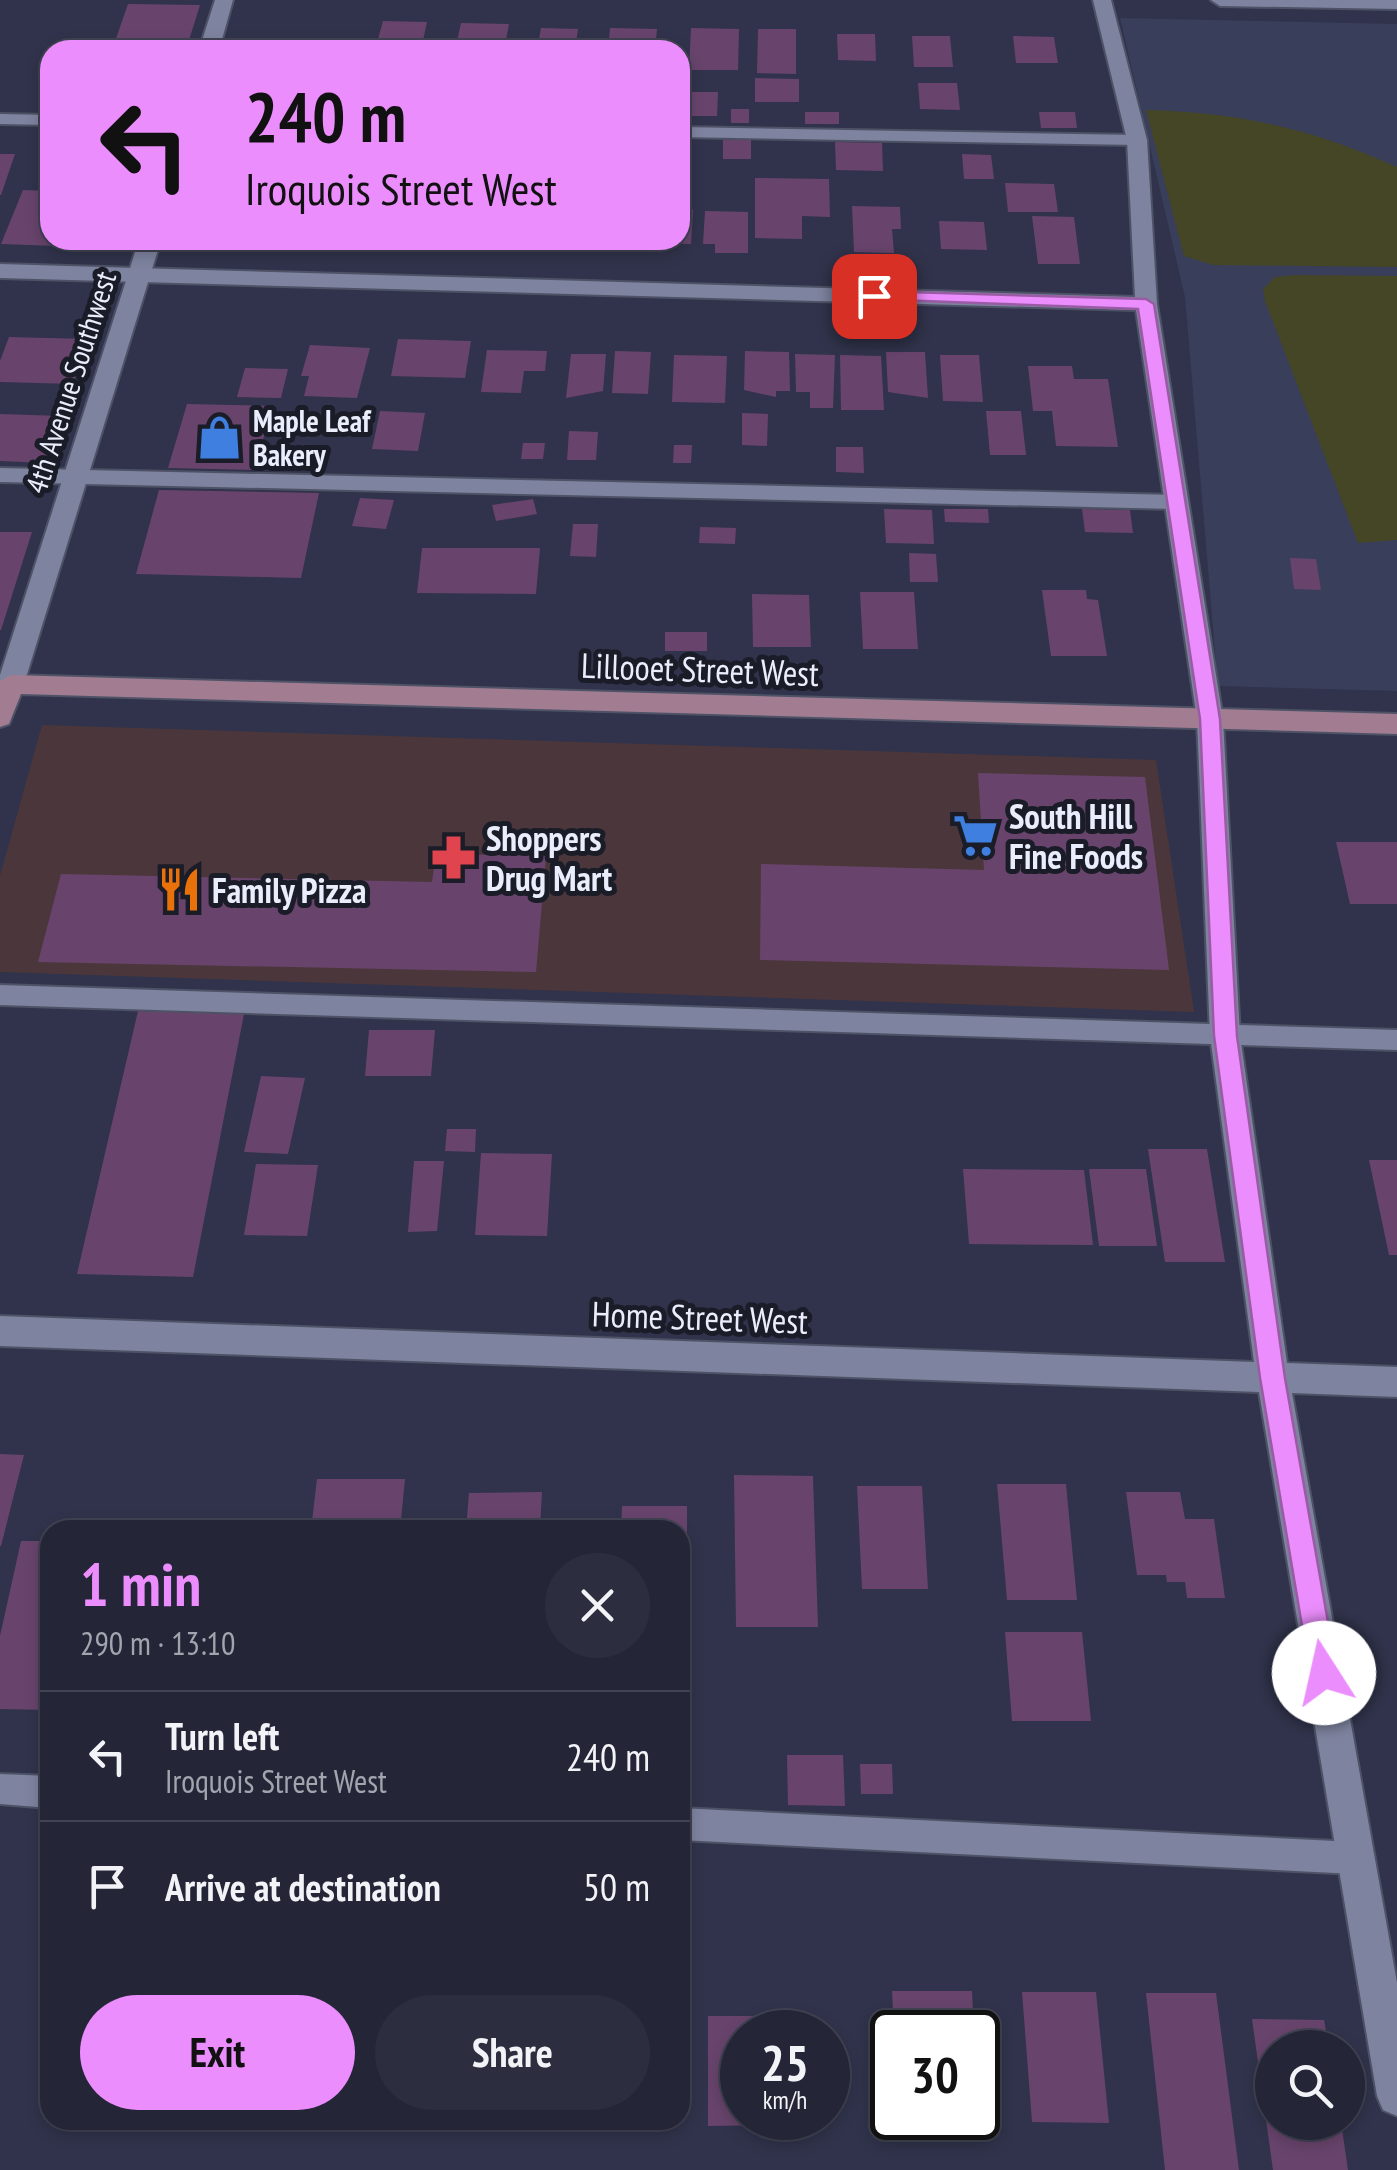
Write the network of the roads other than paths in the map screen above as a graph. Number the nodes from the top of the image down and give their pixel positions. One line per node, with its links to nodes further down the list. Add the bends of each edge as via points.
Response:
1 (224, 0): 5 (street)
2 (1102, 0): 9 (street)
3 (1220, 0): 4 (street)
4 (1397, 3)
5 (212, 40)
6 (0, 119): 7 (lane)
7 (40, 120)
8 (690, 132): 9 (lane)
9 (1136, 140): 13 (street)
10 (147, 250): 12 (street, 4th Avenue Southwest)
11 (0, 270): 12 (street)
12 (139, 274): 13 (street); 15 (street, 4th Avenue Southwest)
13 (1146, 304): 16 (street)
14 (0, 476): 15 (lane)
15 (73, 478): 16 (lane); 17 (street, 4th Avenue Southwest)
16 (1175, 502): 19 (street)
17 (5, 684): 18 (main road, 4th Avenue Southwest); 19 (main road, Lillooet Street West)
18 (0, 717)
19 (1210, 719): 20 (main road, Lillooet Street West); 22 (street)
20 (1397, 724)
21 (0, 995): 22 (lane)
22 (1226, 1036): 23 (lane); 25 (street)
23 (1397, 1040)
24 (0, 1331): 25 (street, Home Street West)
25 (1273, 1378): 26 (street, Home Street West); 30 (street)
26 (1397, 1382)
27 (0, 1789): 28 (lane)
28 (40, 1791)
29 (690, 1825): 30 (lane)
30 (1355, 1858): 31 (street)
31 (1397, 2096)

